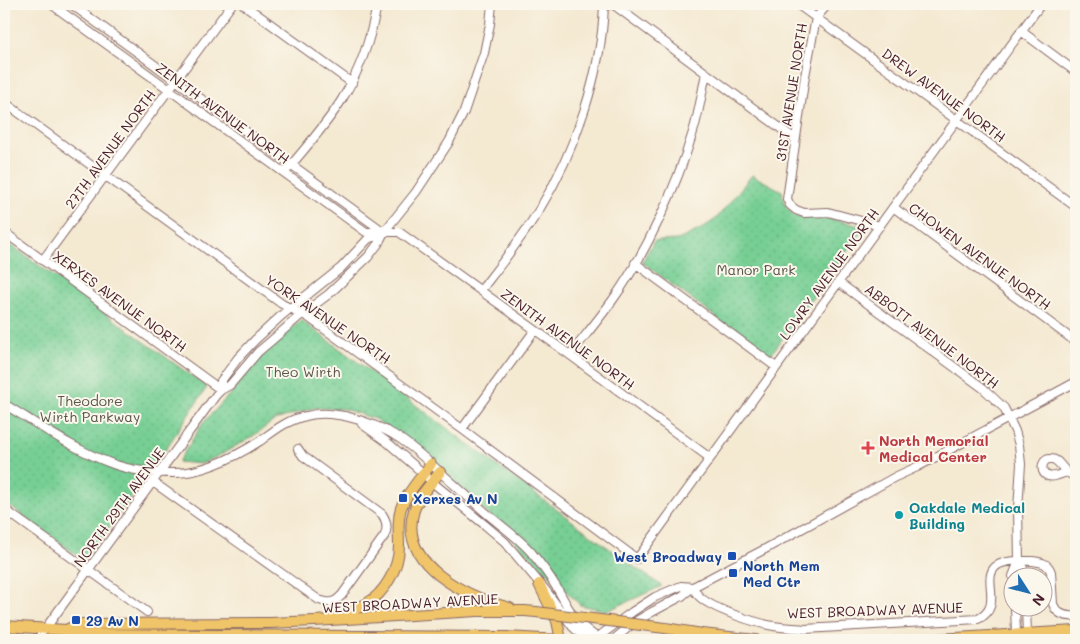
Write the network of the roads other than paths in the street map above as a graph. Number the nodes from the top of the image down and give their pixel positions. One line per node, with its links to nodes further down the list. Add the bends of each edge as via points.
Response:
1 (51, 4): 13 (street, ZENITH AVENUE NORTH)
2 (71, 4): 11 (street, ZENITH AVENUE NORTH)
3 (232, 4): 17 (street, 27TH AVENUE NORTH)
4 (243, 4): 18 (street)
5 (377, 4): 18 (street, via 372,32)
6 (492, 4): 30 (street, via 484,53 464,112 426,178)
7 (605, 4): 16 (street, via 614,5); 34 (street, via 594,76 572,145 558,177 521,239)
8 (797, 4): 12 (street, DREW AVENUE NORTH)
9 (828, 4): 12 (street, 31ST AVENUE NORTH)
10 (1041, 4): 14 (street, LOWRY AVENUE NORTH)
11 (89, 17): 13 (street); 17 (street, ZENITH AVENUE NORTH)
12 (816, 18): 21 (street, DREW AVENUE NORTH); 22 (street, 31ST AVENUE NORTH)
13 (82, 26): 19 (street, ZENITH AVENUE NORTH)
14 (1021, 31): 15 (street); 21 (street, LOWRY AVENUE NORTH)
15 (1076, 72)
16 (706, 73): 22 (street); 32 (street, via 684,158)
17 (176, 80): 19 (street, 27TH AVENUE NORTH); 23 (street, ZENITH AVENUE NORTH)
18 (352, 83): 23 (street)
19 (169, 89): 24 (street, ZENITH AVENUE NORTH); 25 (street, 27TH AVENUE NORTH)
20 (4, 102): 25 (street, YORK AVENUE NORTH)
21 (957, 120): 26 (street, LOWRY AVENUE NORTH); 27 (street, DREW AVENUE NORTH)
22 (795, 139): 28 (street, 31ST AVENUE NORTH, via 787,199 790,205 804,212 828,212)
23 (291, 165): 24 (street); 30 (street, ZENITH AVENUE NORTH)
24 (285, 173): 30 (street, ZENITH AVENUE NORTH, via 366,232)
25 (106, 176): 31 (street, 27TH AVENUE NORTH); 35 (street, YORK AVENUE NORTH)
26 (893, 207): 28 (street, LOWRY AVENUE NORTH); 38 (street, CHOWEN AVENUE NORTH)
27 (1076, 207)
28 (880, 226): 33 (street, LOWRY AVENUE NORTH)
29 (4, 232): 31 (street, XERXES AVENUE NORTH)
30 (384, 232): 34 (street, ZENITH AVENUE NORTH, via 399,232); 35 (street, via 368,240 341,268); 36 (street, via 368,257 329,294)
31 (43, 260): 42 (street, XERXES AVENUE NORTH)
32 (636, 263): 39 (street, via 612,301); 40 (street)
33 (838, 282): 40 (street, LOWRY AVENUE NORTH); 45 (street, ABBOTT AVENUE NORTH, via 983,388 1004,408)
34 (480, 290): 37 (street, ZENITH AVENUE NORTH)
35 (291, 309): 36 (street, YORK AVENUE NORTH); 42 (street, via 238,358 221,380)
36 (302, 314): 42 (street, via 258,352 230,385); 46 (street, YORK AVENUE NORTH)
37 (535, 330): 39 (street, ZENITH AVENUE NORTH); 46 (street)
38 (1076, 342)
39 (570, 355): 48 (street, ZENITH AVENUE NORTH)
40 (776, 367): 48 (street, LOWRY AVENUE NORTH)
41 (1076, 382): 45 (street)
42 (221, 390): 50 (street, NORTH 29TH AVENUE)
43 (4, 404): 50 (street, via 114,465)
44 (355, 418): 49 (street, via 393,435); 50 (street, via 337,414 308,415 278,427 230,459 213,466 178,473); 53 (street)
45 (1009, 418): 59 (street, ABBOTT AVENUE NORTH, via 1019,445 1021,464); 64 (street)
46 (462, 429): 58 (street, YORK AVENUE NORTH)
47 (298, 449): 55 (street, via 386,520 385,535 335,602 319,600)
48 (710, 458): 58 (street, LOWRY AVENUE NORTH)
49 (431, 464): 51 (street); 53 (main road)
50 (160, 472): 55 (street, NORTH 29TH AVENUE)
51 (440, 472): 56 (main road); 77 (street, via 529,550 578,621)
52 (1067, 472): 54 (street)
53 (424, 474): 56 (street); 70 (main road, via 401,509 398,560 380,592 365,605)
54 (1076, 478)
55 (153, 482): 62 (street, NORTH 29TH AVENUE)
56 (432, 482): 63 (street, via 505,542); 66 (main road, via 414,509 411,528 413,540 424,561 467,592 490,602)
57 (4, 509): 62 (street)
58 (637, 559)
59 (1019, 561): 60 (street, ABBOTT AVENUE NORTH); 61 (street, ABBOTT AVENUE NORTH); 64 (street, WEST BROADWAY AVENUE, via 994,568 990,576 992,603 987,613 978,619 805,629 780,627 731,614 698,596); 69 (street, WEST BROADWAY AVENUE, via 1046,564 1051,572 1055,609 1064,615)
60 (1017, 566)
61 (1022, 566)
62 (88, 570): 65 (street); 72 (street, NORTH 29TH AVENUE)
63 (539, 584): 80 (main road, via 558,621); 81 (street)
64 (693, 587): 77 (street, via 681,586 655,597); 82 (street, via 635,622)
65 (147, 612)
66 (531, 612): 70 (main road, WEST BROADWAY AVENUE, via 477,611); 83 (main road, WEST BROADWAY AVENUE, bridge)
67 (1017, 616): 76 (street)
68 (1025, 616): 76 (street)
69 (1076, 616)
70 (314, 621): 73 (main road, WEST BROADWAY AVENUE, via 79,624)
71 (4, 626): 72 (main road, WEST BROADWAY AVENUE)
72 (46, 629): 73 (main road, WEST BROADWAY AVENUE); 78 (street, NORTH 29TH AVENUE)
73 (66, 630): 75 (main road, WEST BROADWAY AVENUE)
74 (1076, 632): 76 (main road)
75 (80, 634): 79 (street, WEST BROADWAY AVENUE); 80 (main road, WEST BROADWAY AVENUE)
76 (1022, 637): 84 (main road)
77 (597, 639)
78 (37, 640)
79 (97, 640)
80 (561, 640)
81 (587, 640)
82 (613, 640)
83 (756, 640)
84 (920, 640)

